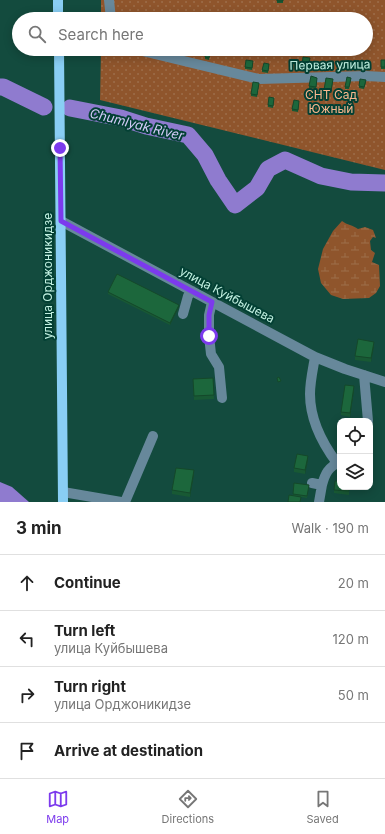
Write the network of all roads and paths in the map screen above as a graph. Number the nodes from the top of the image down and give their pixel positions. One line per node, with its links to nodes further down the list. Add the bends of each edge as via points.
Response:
1 (58, 0): 3 (main road)
2 (109, 0): 4 (street)
3 (58, 12)
4 (110, 12)
5 (58, 56): 8 (main road, улица Орджоникидзе)
6 (163, 56): 7 (street, Первая улица, via 259,79)
7 (385, 77)
8 (61, 221): 9 (street, улица Куйбышева); 20 (main road, улица Орджоникидзе)
9 (192, 291): 10 (street, улица Куйбышева); 11 (street)
10 (212, 302): 12 (street, улица Куйбышева); 15 (street, via 209,336 211,354 219,367)
11 (183, 314)
12 (315, 356): 13 (street, улица Куйбышева); 18 (street, via 310,394 313,418 324,445)
13 (364, 375): 14 (street, улица Куйбышева); 16 (street)
14 (385, 382)
15 (222, 398)
16 (368, 418)
17 (153, 436): 22 (street)
18 (337, 460)
19 (337, 463): 23 (street, via 332,465 317,484)
20 (63, 497): 21 (street)
21 (122, 502)
22 (125, 502)
23 (319, 502)

